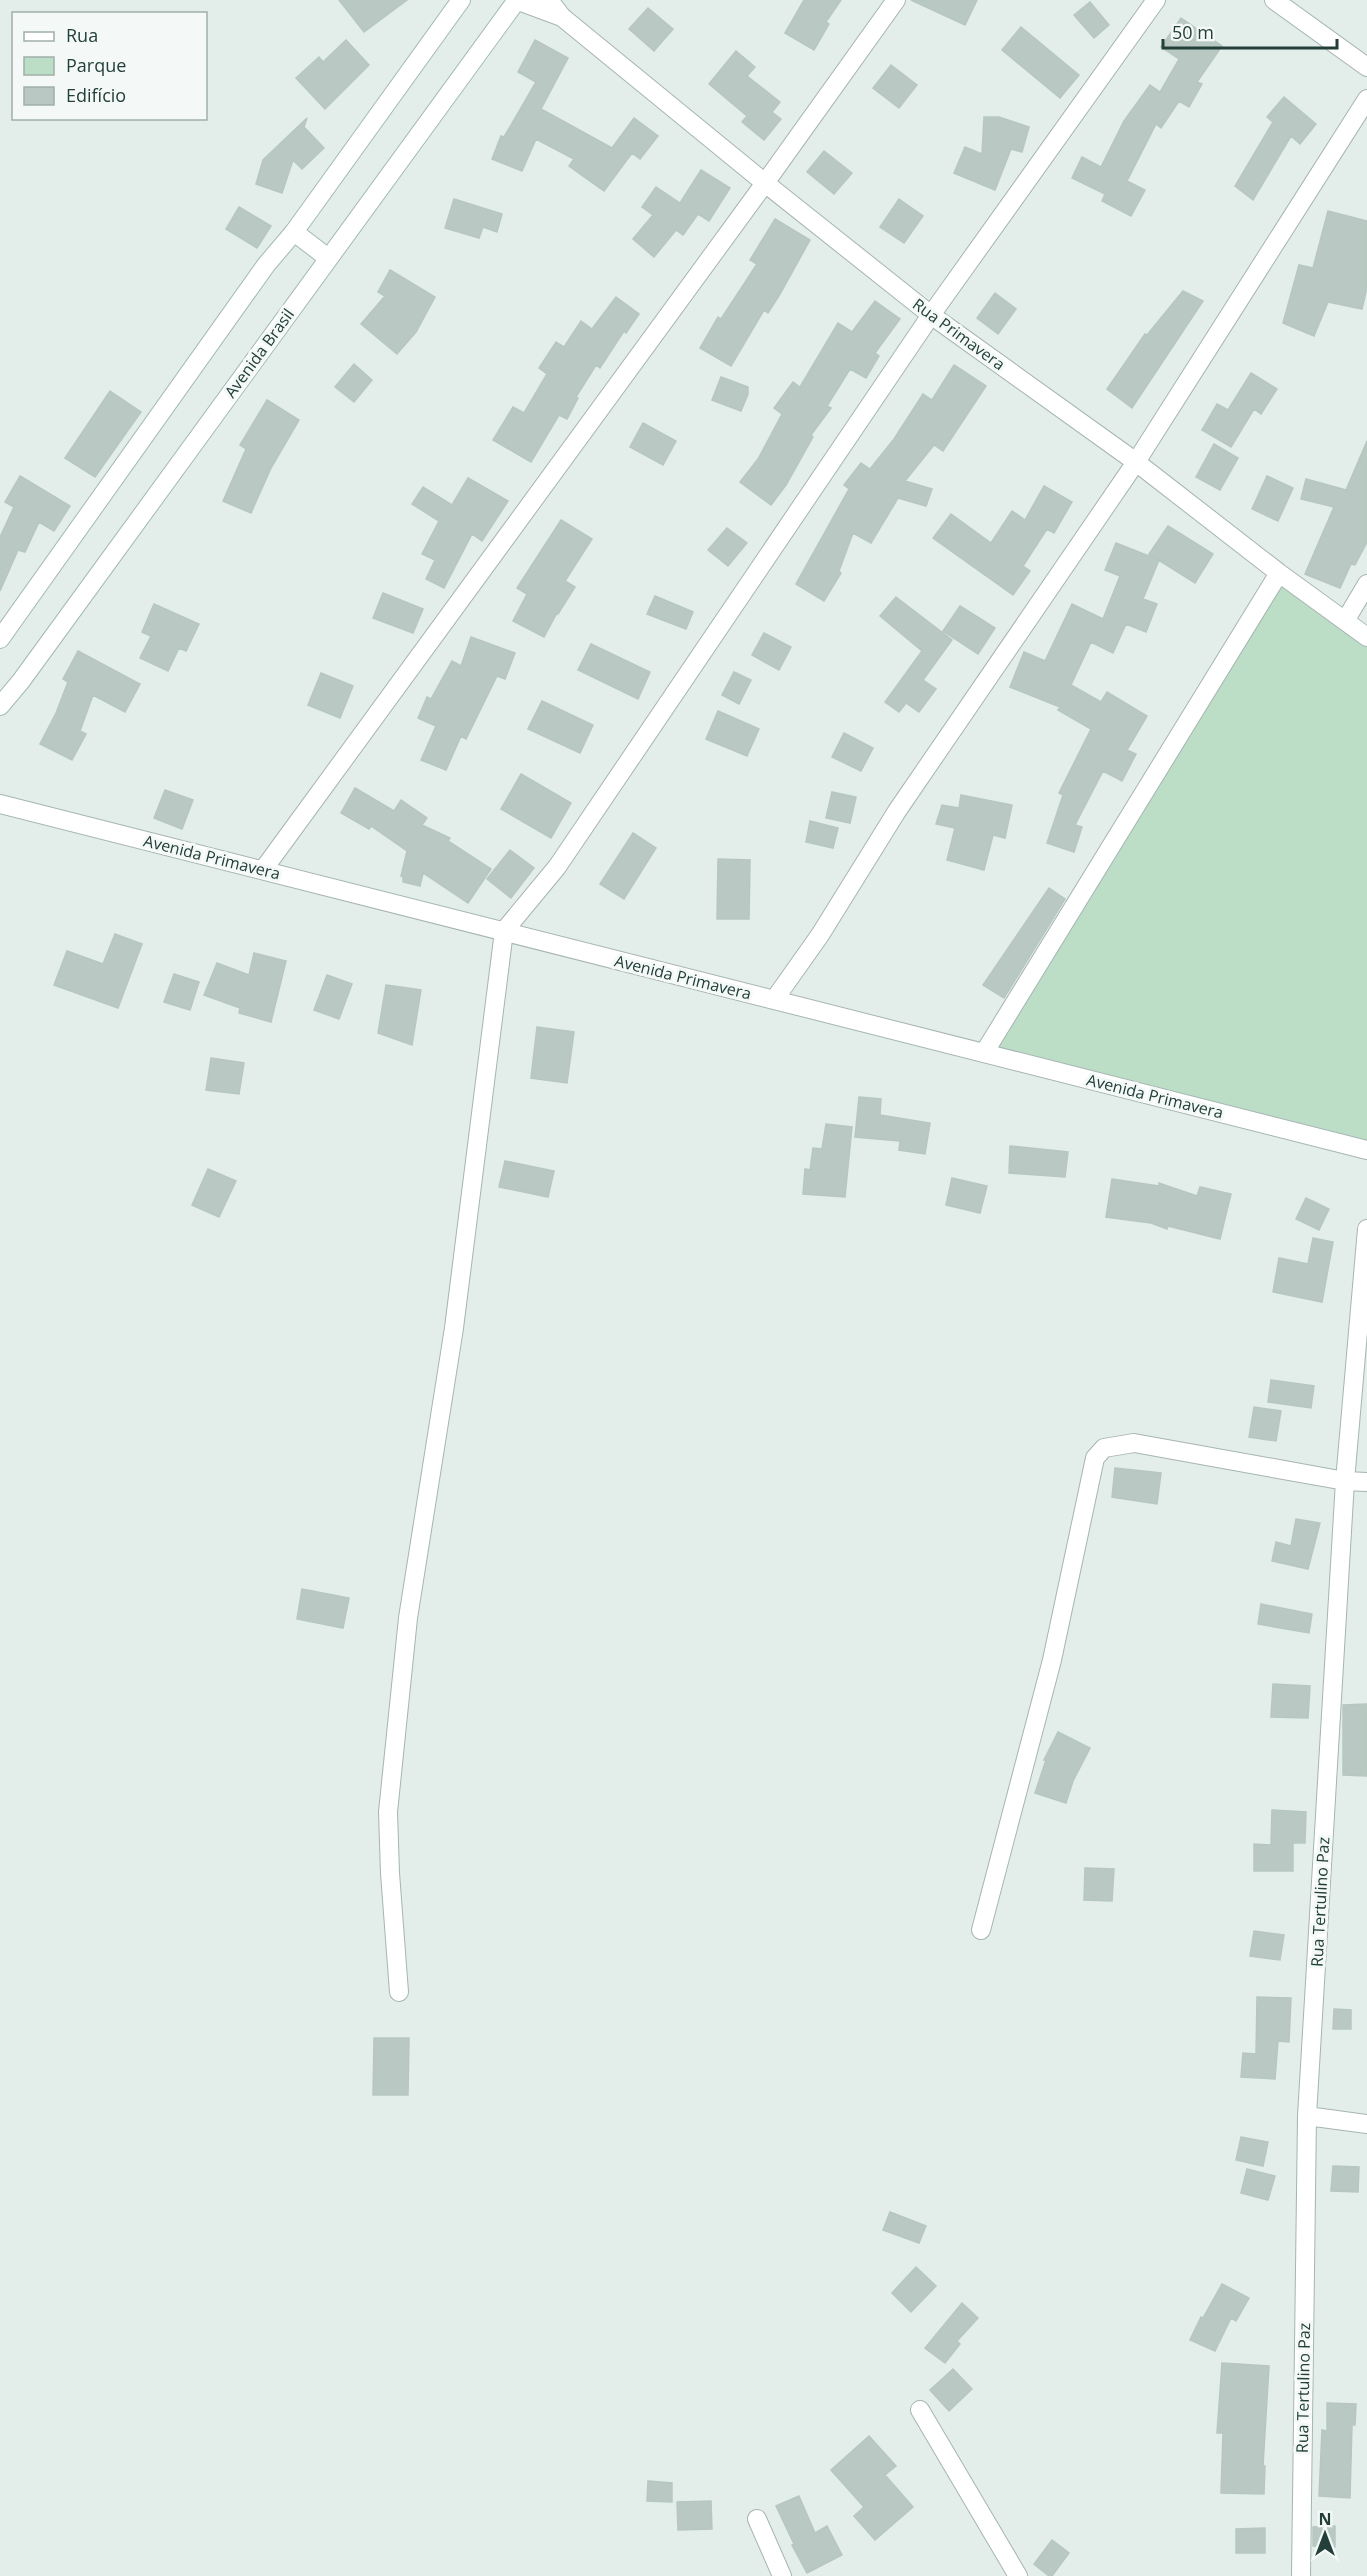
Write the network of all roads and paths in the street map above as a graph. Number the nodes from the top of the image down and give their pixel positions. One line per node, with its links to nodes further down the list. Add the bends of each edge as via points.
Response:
1 (461, 0): 11 (street)
2 (516, 0): 7 (street); 12 (street, Avenida Brasil)
3 (549, 0): 7 (street)
4 (896, 0): 10 (street)
5 (1156, 0): 13 (street)
6 (1274, 0): 8 (street)
7 (562, 17): 10 (street, Rua Primavera)
8 (1367, 67)
9 (1367, 99): 14 (street)
10 (765, 183): 13 (street, Rua Primavera); 22 (street)
11 (294, 232): 12 (street); 19 (street, via 266,265)
12 (327, 258): 20 (street, Avenida Brasil)
13 (932, 315): 14 (street, Rua Primavera); 23 (street, via 557,867)
14 (1136, 462): 15 (street, Rua Primavera); 24 (street, via 897,811 820,935)
15 (1279, 573): 17 (street, Rua Primavera); 25 (street)
16 (1367, 584): 17 (street)
17 (1345, 621): 18 (street, Rua Primavera)
18 (1367, 637)
19 (0, 639)
20 (0, 706)
21 (0, 804): 22 (street, Avenida Primavera)
22 (263, 870): 23 (street, Avenida Primavera)
23 (504, 931): 24 (street, Avenida Primavera); 31 (street, via 454,1329 408,1618 388,1812)
24 (774, 1000): 25 (street, Avenida Primavera)
25 (984, 1053): 26 (street, Avenida Primavera)
26 (1367, 1150)
27 (1367, 1229): 28 (street, Rua Tertulino Paz)
28 (1345, 1481): 29 (street); 30 (street, via 1134,1443 1104,1448 1095,1458 1052,1660); 32 (street, Rua Tertulino Paz)
29 (1367, 1482)
30 (981, 1930)
31 (399, 1992)
32 (1307, 2116): 33 (street); 38 (street, Rua Tertulino Paz)
33 (1367, 2124)
34 (920, 2410): 37 (street)
35 (758, 2519): 36 (street)
36 (782, 2576)
37 (1018, 2576)
38 (1301, 2576)

